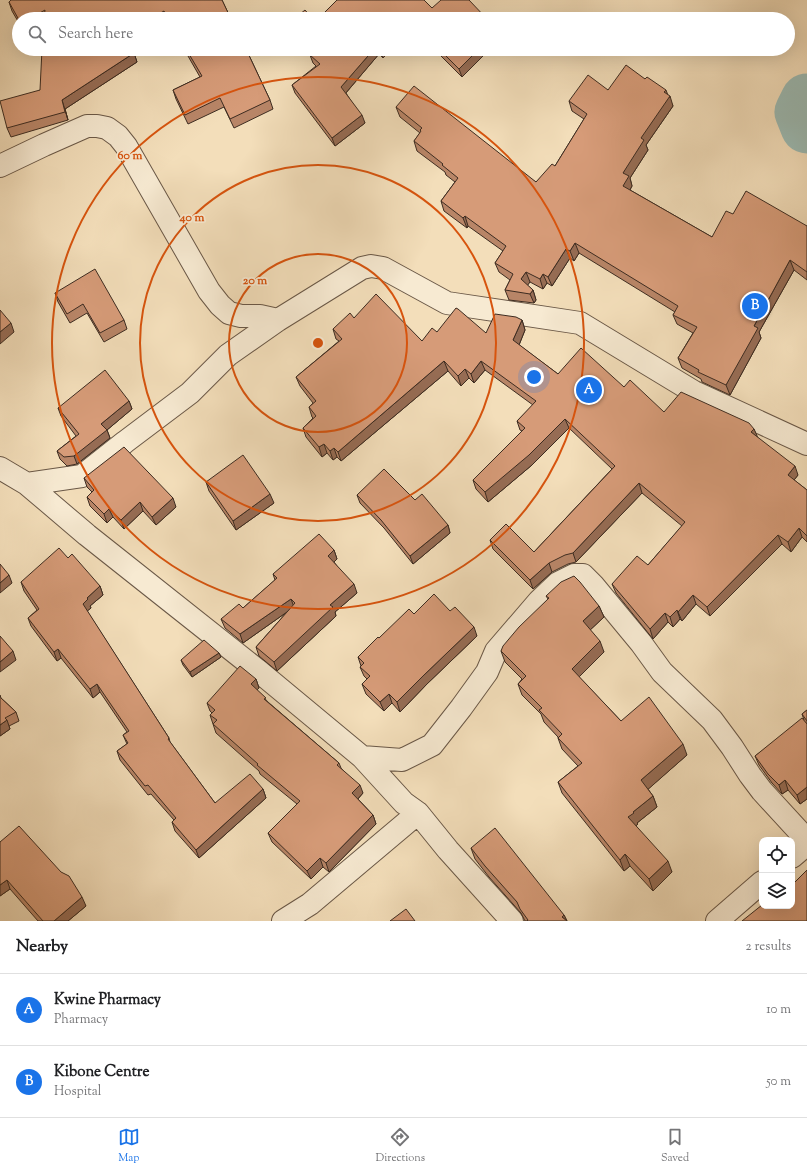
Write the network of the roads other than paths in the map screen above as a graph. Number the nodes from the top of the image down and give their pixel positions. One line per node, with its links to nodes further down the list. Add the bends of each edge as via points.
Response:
1 (0, 166): 2 (street, via 87,126 107,128 126,146 209,291 220,305 229,313)
2 (278, 320): 3 (street, via 362,268 383,268 447,303 580,324 694,392); 5 (street, via 228,355 190,393 82,476)
3 (807, 444)
4 (0, 468): 5 (street)
5 (27, 484): 6 (street)
6 (362, 757): 7 (street, via 404,803); 8 (street, via 402,760 432,744 487,672 496,651 539,601 558,583 574,574 583,575 641,643 662,672 712,720 762,791)
7 (418, 813): 12 (street, via 310,904); 13 (street)
8 (807, 840)
9 (807, 844): 10 (street)
10 (795, 854)
11 (759, 885): 14 (street)
12 (283, 921)
13 (512, 921)
14 (716, 921)

